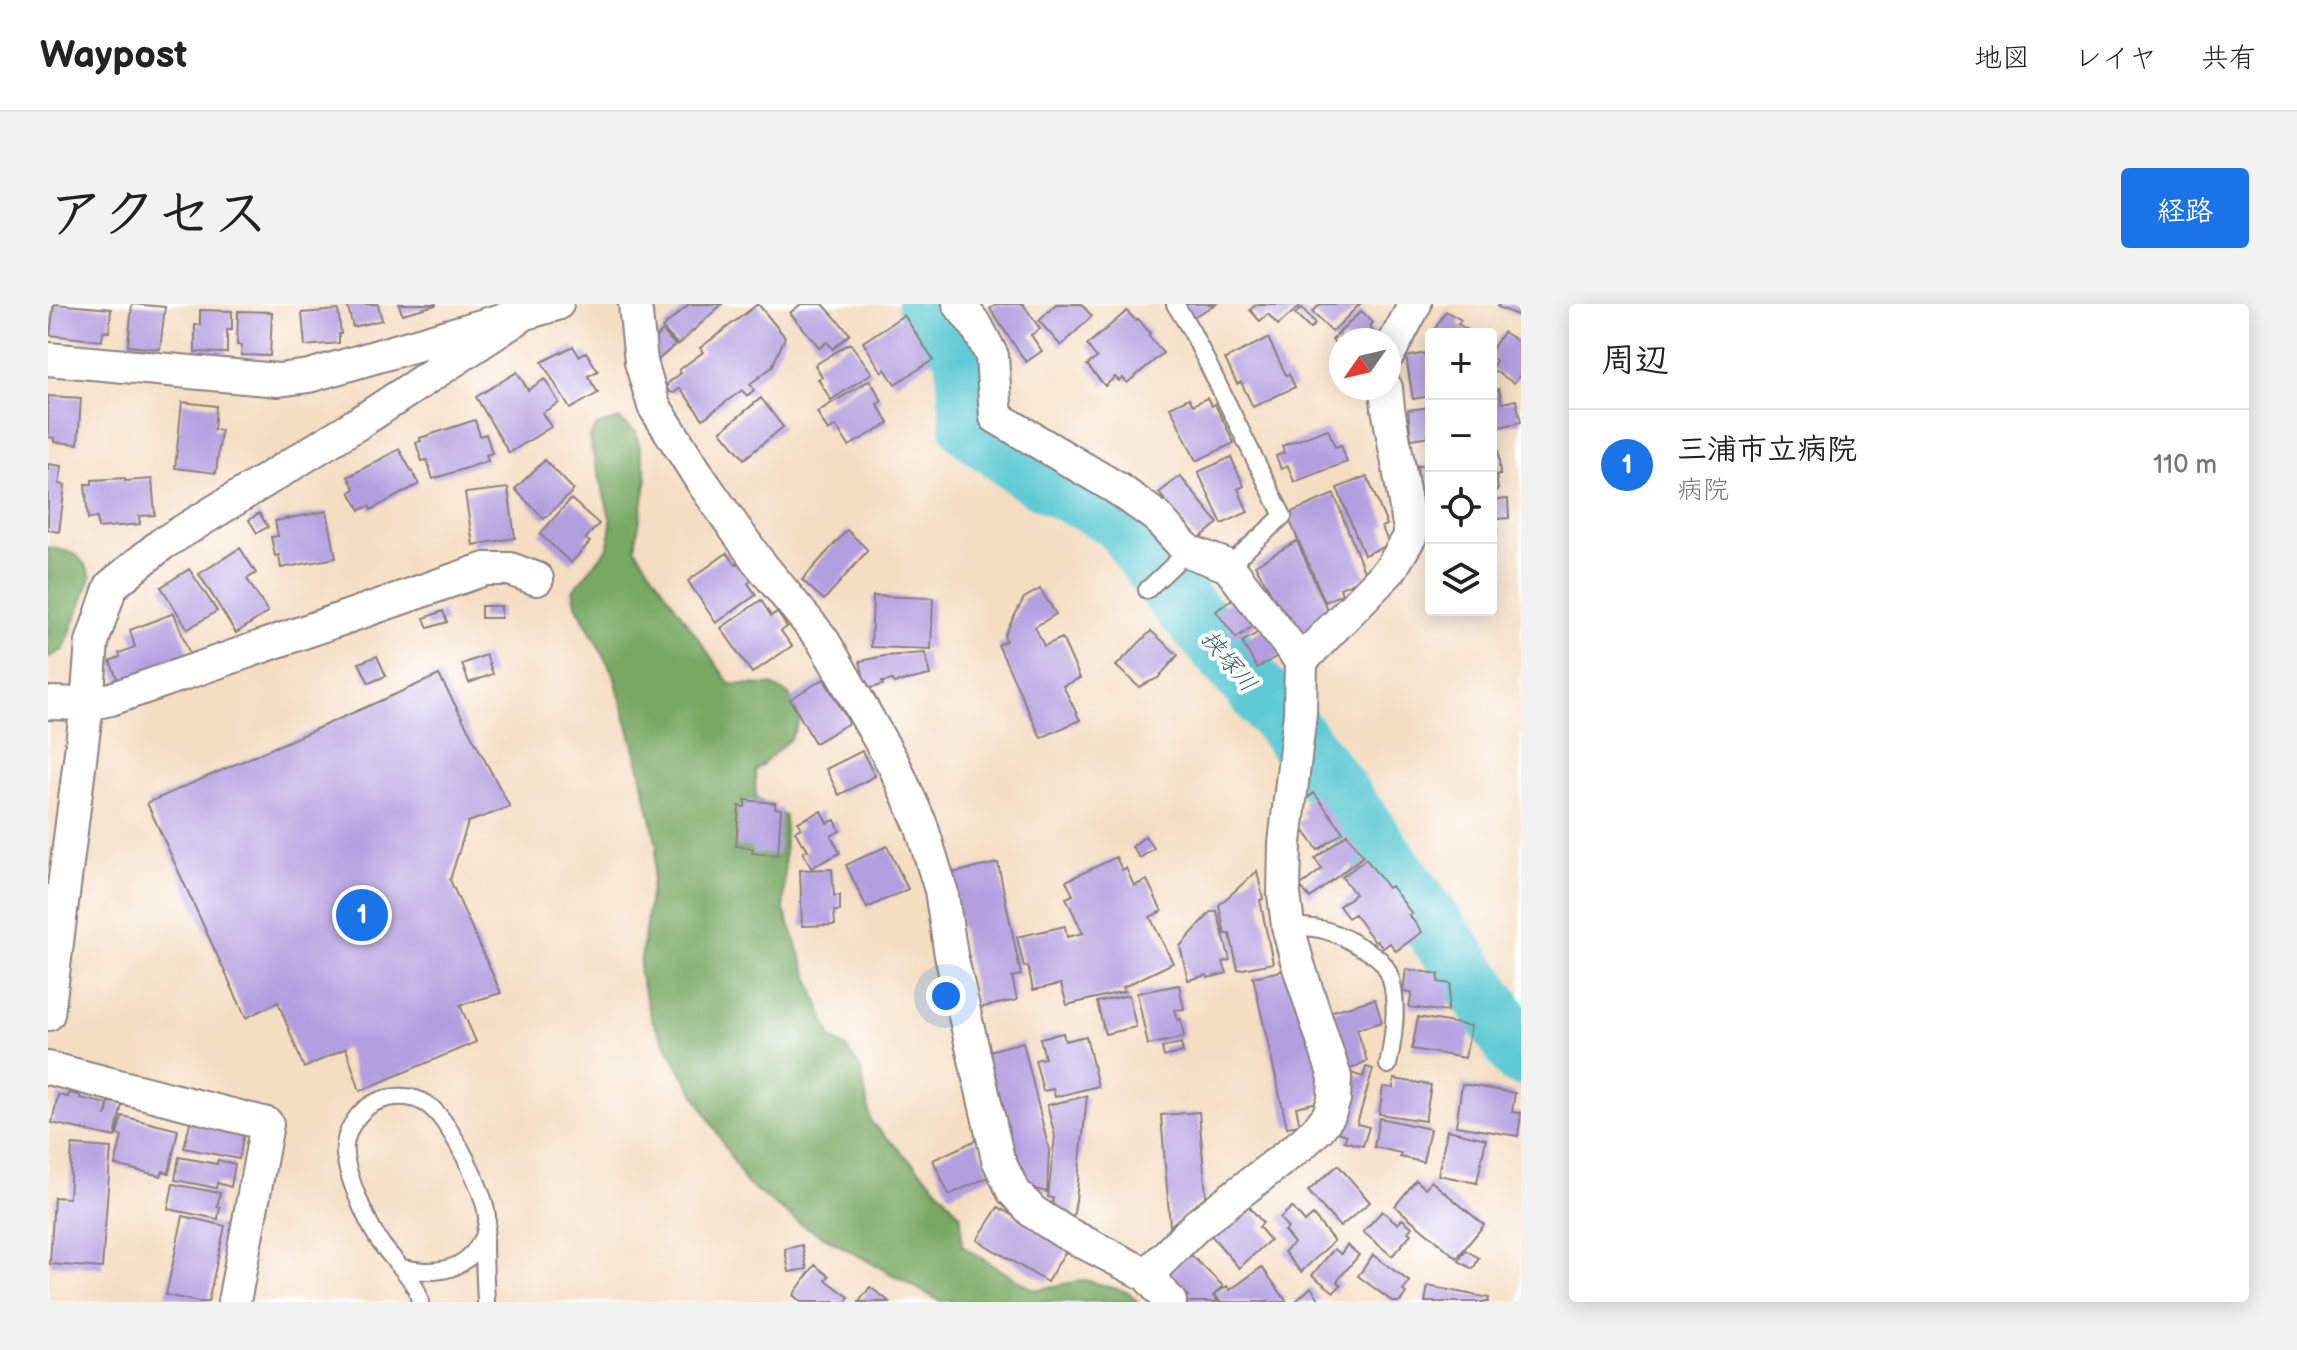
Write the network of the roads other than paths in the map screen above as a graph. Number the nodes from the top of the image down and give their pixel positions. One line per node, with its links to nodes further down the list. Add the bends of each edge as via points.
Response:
1 (557, 304): 6 (street)
2 (635, 304): 23 (street, via 641,362 654,406 757,560 822,639 888,753 921,825 941,890 998,1159 1013,1191 1064,1232)
3 (959, 304): 10 (street, via 992,356 996,417 1156,516)
4 (1175, 304): 11 (lane, via 1283,516)
5 (1405, 309): 7 (street)
6 (521, 316): 8 (street, via 309,376 278,380); 16 (street, via 162,544 111,586 92,642)
7 (1398, 328)
8 (48, 359)
9 (1387, 400): 14 (street, via 1411,535 1390,570)
10 (1179, 560): 11 (street); 13 (lane)
11 (1228, 566): 14 (street)
12 (537, 579): 16 (street, via 510,569 485,569)
13 (1147, 590)
14 (1301, 661): 17 (street, via 1285,843)
15 (48, 703): 16 (street)
16 (87, 704): 18 (street)
17 (1288, 926): 19 (lane, via 1335,932 1382,961 1394,1005); 23 (street, via 1335,1077 1329,1115 1302,1144 1197,1225)
18 (48, 1014)
19 (1388, 1065)
20 (48, 1068): 24 (street, via 267,1124)
21 (484, 1236): 22 (lane, via 478,1249 455,1266 438,1272); 22 (lane, via 487,1218 474,1175 444,1121 427,1104 391,1096 371,1104 352,1123 345,1146 349,1176 367,1215 379,1240); 26 (lane)
22 (403, 1268): 25 (lane)
23 (1147, 1275): 27 (street)
24 (234, 1302)
25 (420, 1302)
26 (486, 1302)
27 (1170, 1302)

